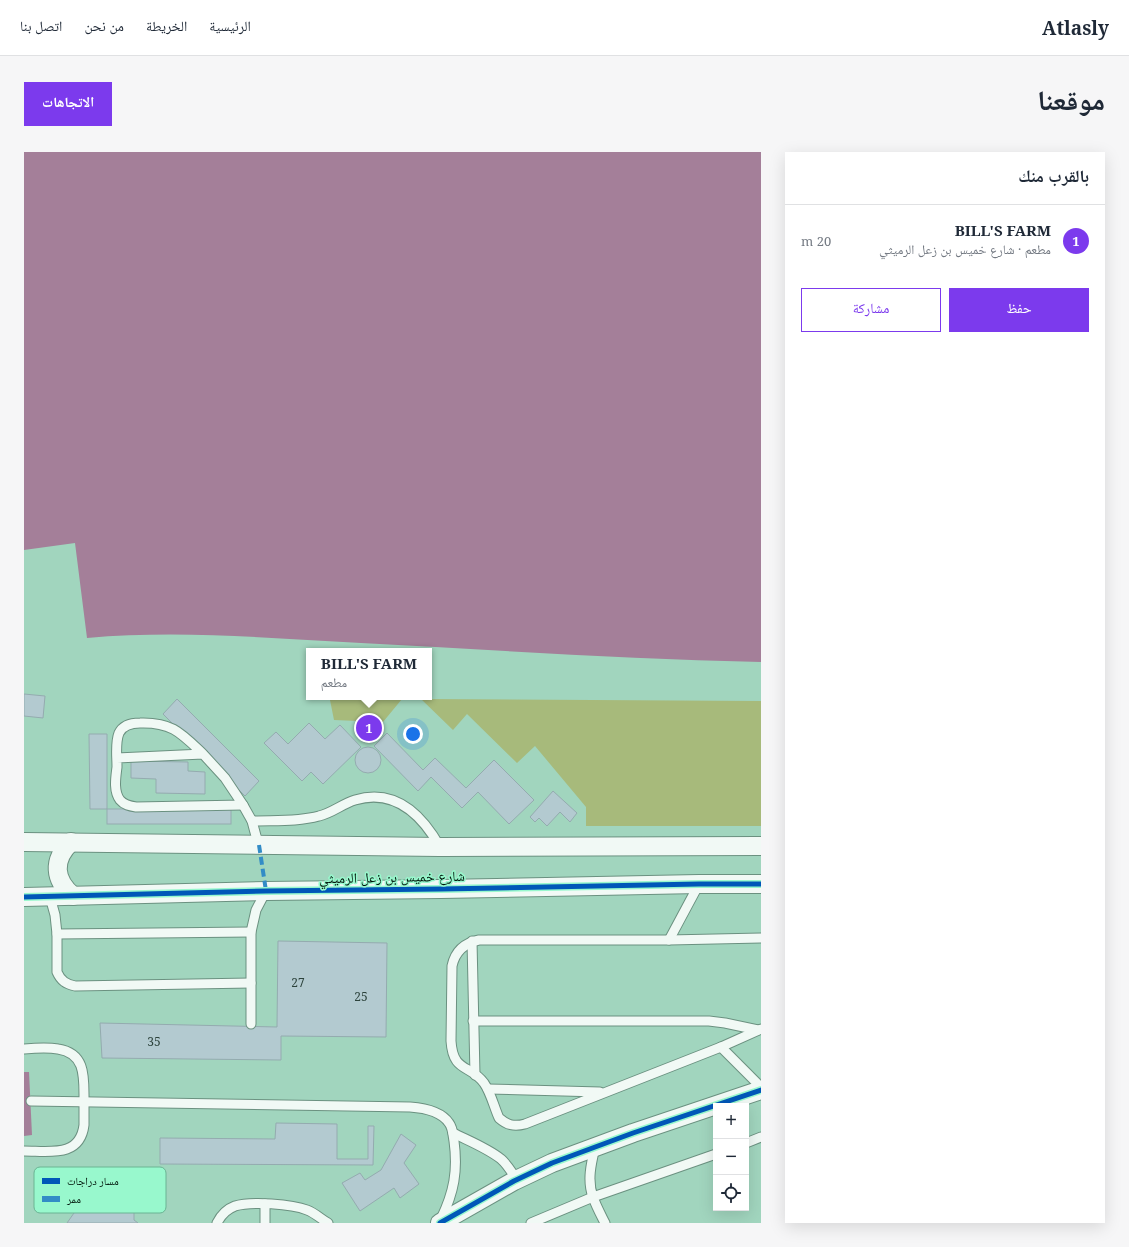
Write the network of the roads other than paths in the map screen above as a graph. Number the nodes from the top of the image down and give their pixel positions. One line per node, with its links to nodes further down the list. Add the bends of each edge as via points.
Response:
1 (202, 754): 2 (lane); 2 (lane, via 185,737 170,727 153,722 133,723 122,728); 3 (lane, via 225,778)
2 (117, 758): 3 (lane, via 117,794 124,804 136,807)
3 (243, 805): 4 (lane)
4 (252, 822): 7 (lane); 9 (lane, via 304,819 329,813 347,803 376,797 400,803 423,821)
5 (24, 842): 6 (street, شارع خميس بن زعل الرميثي)
6 (71, 842): 7 (street, شارع خميس بن زعل الرميثي); 13 (street, via 61,854 58,870 62,885)
7 (259, 845): 9 (street, شارع خميس بن زعل الرميثي)
8 (761, 846): 9 (street, شارع خميس بن زعل الرميثي)
9 (440, 847)
10 (699, 884): 11 (street, شارع خميس بن زعل الرميثي); 12 (street, شارع خميس بن زعل الرميثي); 19 (lane)
11 (761, 884)
12 (266, 891): 13 (street, شارع خميس بن زعل الرميثي); 16 (lane, via 256,910)
13 (73, 896): 15 (street, شارع خميس بن زعل الرميثي)
14 (24, 897): 15 (street, شارع خميس بن زعل الرميثي)
15 (50, 897): 17 (lane)
16 (251, 932): 17 (lane); 21 (lane)
17 (57, 934): 21 (lane, via 57,972 69,985)
18 (761, 938): 19 (lane)
19 (669, 940): 20 (lane)
20 (472, 941): 22 (lane); 27 (lane, via 461,948 453,960 452,1051 462,1067)
21 (251, 983): 23 (lane)
22 (474, 1021): 24 (lane, via 709,1022); 27 (lane)
23 (251, 1024)
24 (760, 1030): 25 (lane)
25 (721, 1047): 29 (lane); 30 (lane)
26 (24, 1049): 32 (lane, via 57,1048 73,1055 84,1076)
27 (475, 1075): 28 (lane)
28 (488, 1089): 30 (lane); 30 (lane, via 499,1118 514,1126)
29 (761, 1089): 36 (street)
30 (606, 1092)
31 (31, 1101): 32 (lane)
32 (84, 1102): 33 (lane, via 421,1108 432,1111 450,1123); 37 (lane, via 83,1132 76,1144 64,1150)
33 (453, 1133): 39 (lane, via 497,1157); 45 (lane, via 456,1156 455,1180)
34 (761, 1137): 35 (lane)
35 (749, 1142)
36 (595, 1147): 39 (street, via 552,1163); 40 (lane, via 590,1173)
37 (24, 1151)
38 (713, 1155): 40 (lane)
39 (517, 1180): 45 (street)
40 (593, 1197): 46 (lane); 47 (lane)
41 (265, 1204): 42 (lane, via 308,1210); 43 (lane, via 235,1207 228,1210); 44 (lane)
42 (324, 1222)
43 (217, 1223)
44 (265, 1223)
45 (440, 1223)
46 (531, 1223)
47 (605, 1223)

